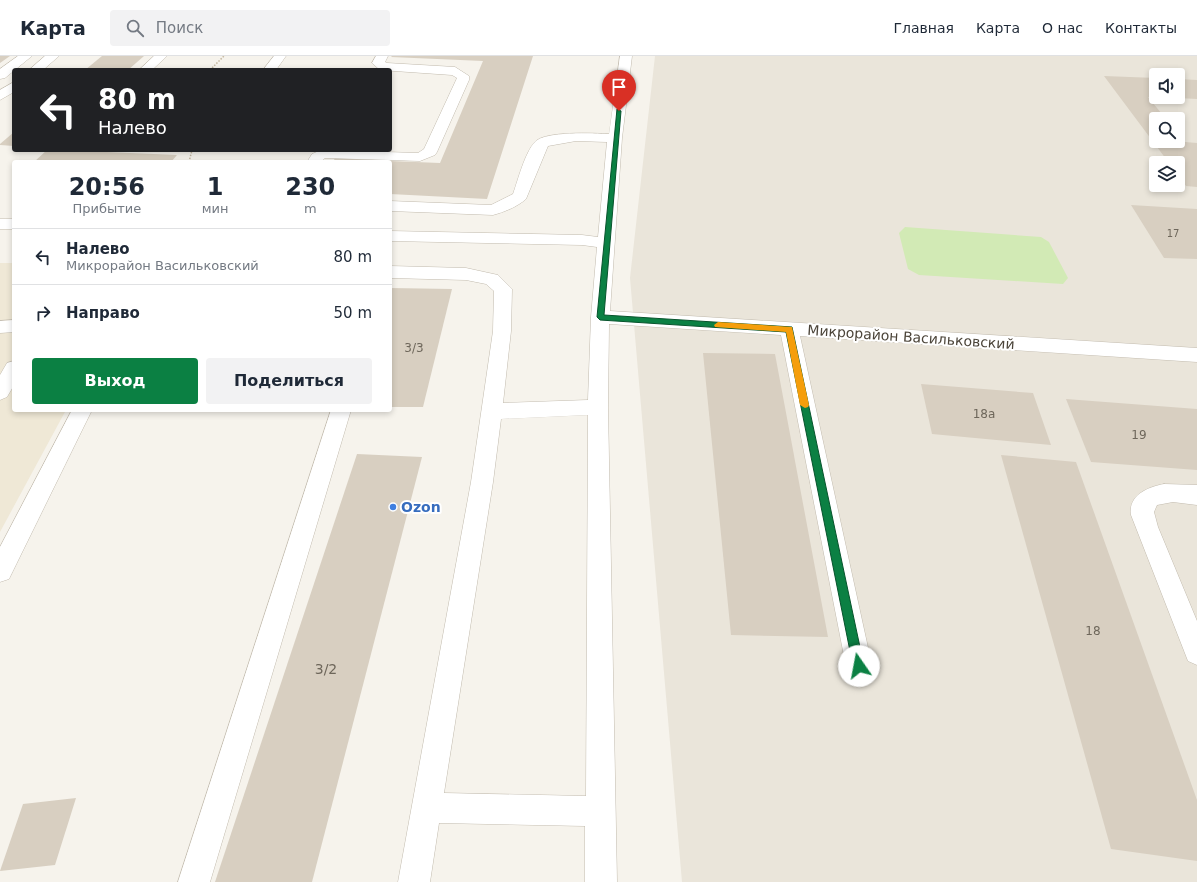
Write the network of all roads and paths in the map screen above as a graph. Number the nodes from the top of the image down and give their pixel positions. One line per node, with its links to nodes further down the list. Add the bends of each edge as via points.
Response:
1 (26, 56): 12 (street)
2 (53, 56): 8 (street)
3 (161, 56): 9 (street)
4 (224, 56): 10 (path)
5 (280, 56): 11 (street)
6 (382, 56): 14 (street, via 378,63 384,67 448,70 463,76 464,80 430,152 420,157 323,154)
7 (626, 56): 13 (street)
8 (38, 68)
9 (147, 68)
10 (212, 68)
11 (271, 68)
12 (0, 75)
13 (615, 138): 15 (street, via 576,136 543,142 539,146 520,196 493,210); 19 (street)
14 (315, 160)
15 (392, 206)
16 (0, 224): 17 (street)
17 (12, 224)
18 (392, 236): 19 (street, via 582,240)
19 (607, 244): 21 (street)
20 (392, 272): 29 (street, via 466,274 492,279 503,289 502,331)
21 (600, 317): 24 (street, Микрорайон Васильковский); 28 (street)
22 (12, 326): 23 (street)
23 (0, 327)
24 (789, 329): 25 (street, Микрорайон Васильковский); 35 (street)
25 (1197, 356)
26 (12, 371): 27 (street)
27 (0, 392)
28 (598, 407): 29 (street); 37 (street)
29 (492, 411): 36 (street)
30 (81, 412): 33 (street)
31 (340, 412): 38 (street)
32 (1197, 495): 34 (street, via 1158,493 1147,500 1142,512)
33 (0, 571)
34 (1197, 652)
35 (859, 666)
36 (427, 808): 37 (street); 39 (street)
37 (601, 811): 40 (street)
38 (194, 882)
39 (414, 882)
40 (601, 882)

